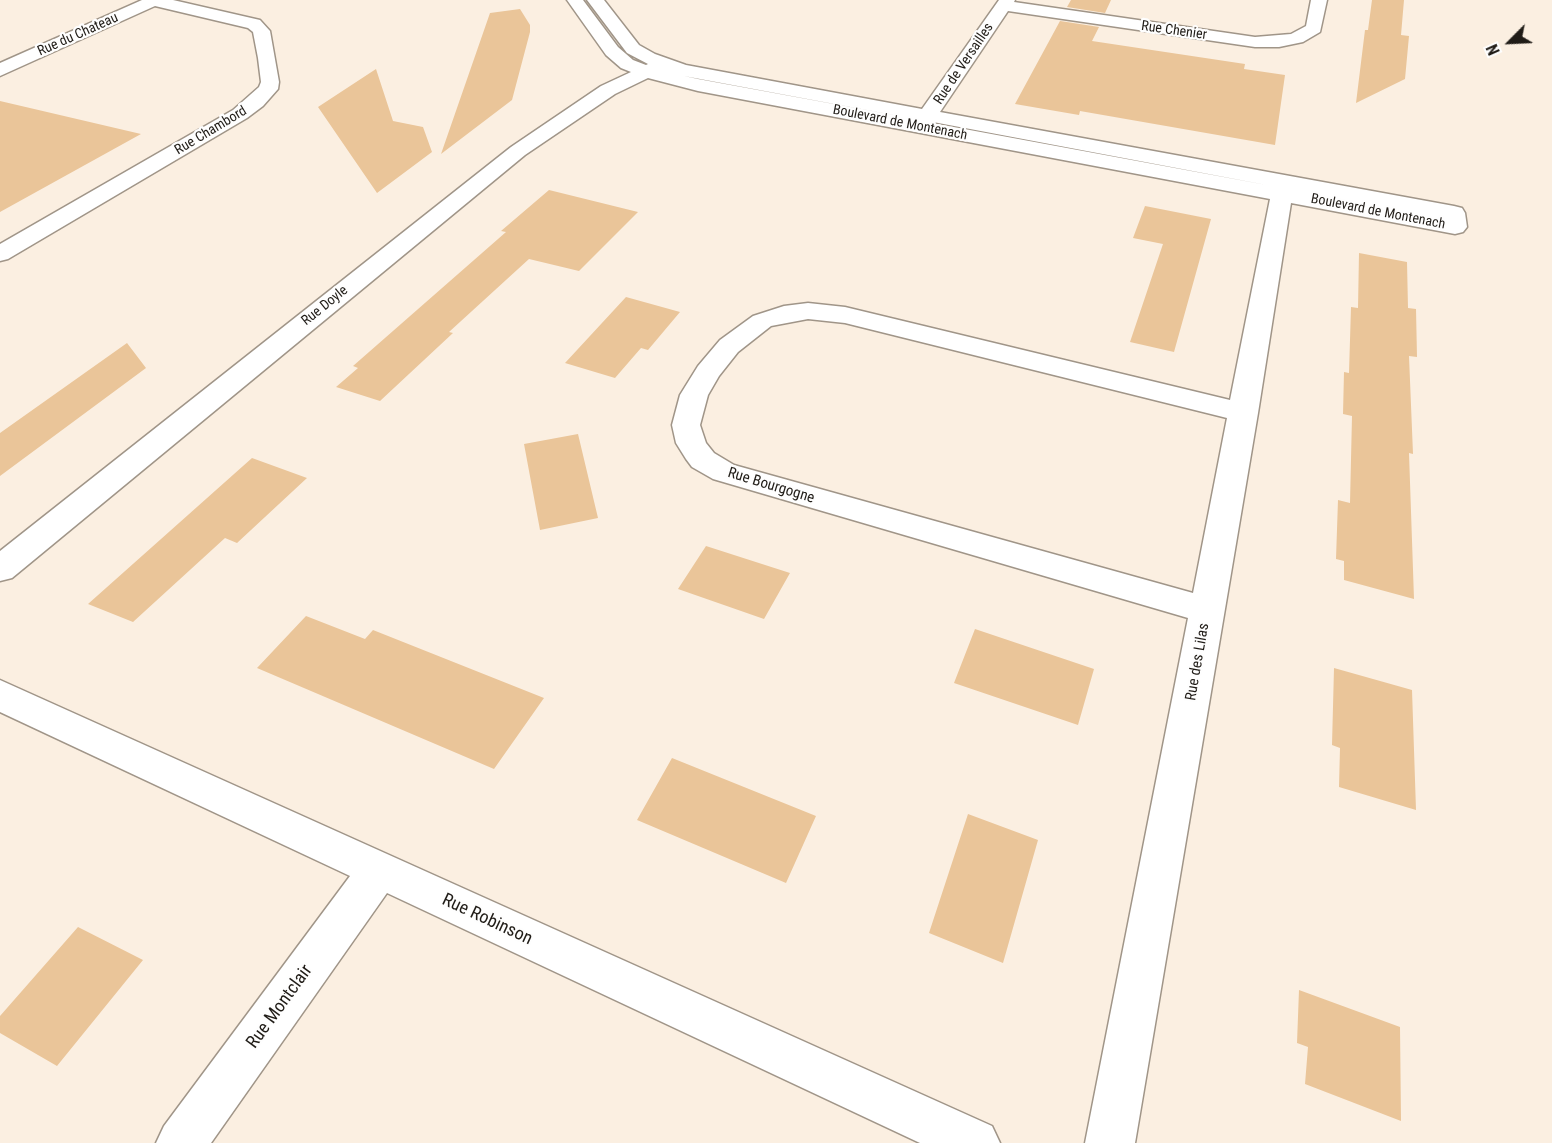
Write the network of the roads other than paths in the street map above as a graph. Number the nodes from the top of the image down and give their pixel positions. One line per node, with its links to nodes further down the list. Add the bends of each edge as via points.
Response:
1 (575, 0): 6 (street, Boulevard de Montenach, via 612,51 627,64)
2 (595, 0): 6 (street, Boulevard de Montenach, via 627,43)
3 (1319, 0): 5 (street, Rue Chenier, via 1314,28 1279,42 1255,42)
4 (155, 1): 7 (street, Rue du Chateau); 10 (street, Rue Chambord, via 254,24 261,31 267,58 268,89 240,114)
5 (1005, 3): 8 (street, Rue de Versailles)
6 (654, 68): 8 (street, Boulevard de Montenach, via 698,85); 12 (street, Rue Doyle, via 582,105 518,151)
7 (0, 70)
8 (924, 122): 9 (street, Boulevard de Montenach)
9 (1283, 188): 9 (street, Boulevard de Montenach, via 1455,227 1454,213); 11 (street, Rue des Lilas)
10 (0, 254)
11 (1244, 414): 13 (street, Rue des Lilas); 13 (street, Rue Bourgogne, via 845,315 808,311 773,317 745,332 708,372 694,395 688,416 687,434 696,452 724,472)
12 (0, 569)
13 (1207, 610): 18 (street, Rue des Lilas)
14 (0, 695): 15 (street, Rue Robinson)
15 (379, 870): 16 (street, Rue Montclair); 17 (street, Rue Robinson)
16 (181, 1143)
17 (975, 1143)
18 (1110, 1143)

